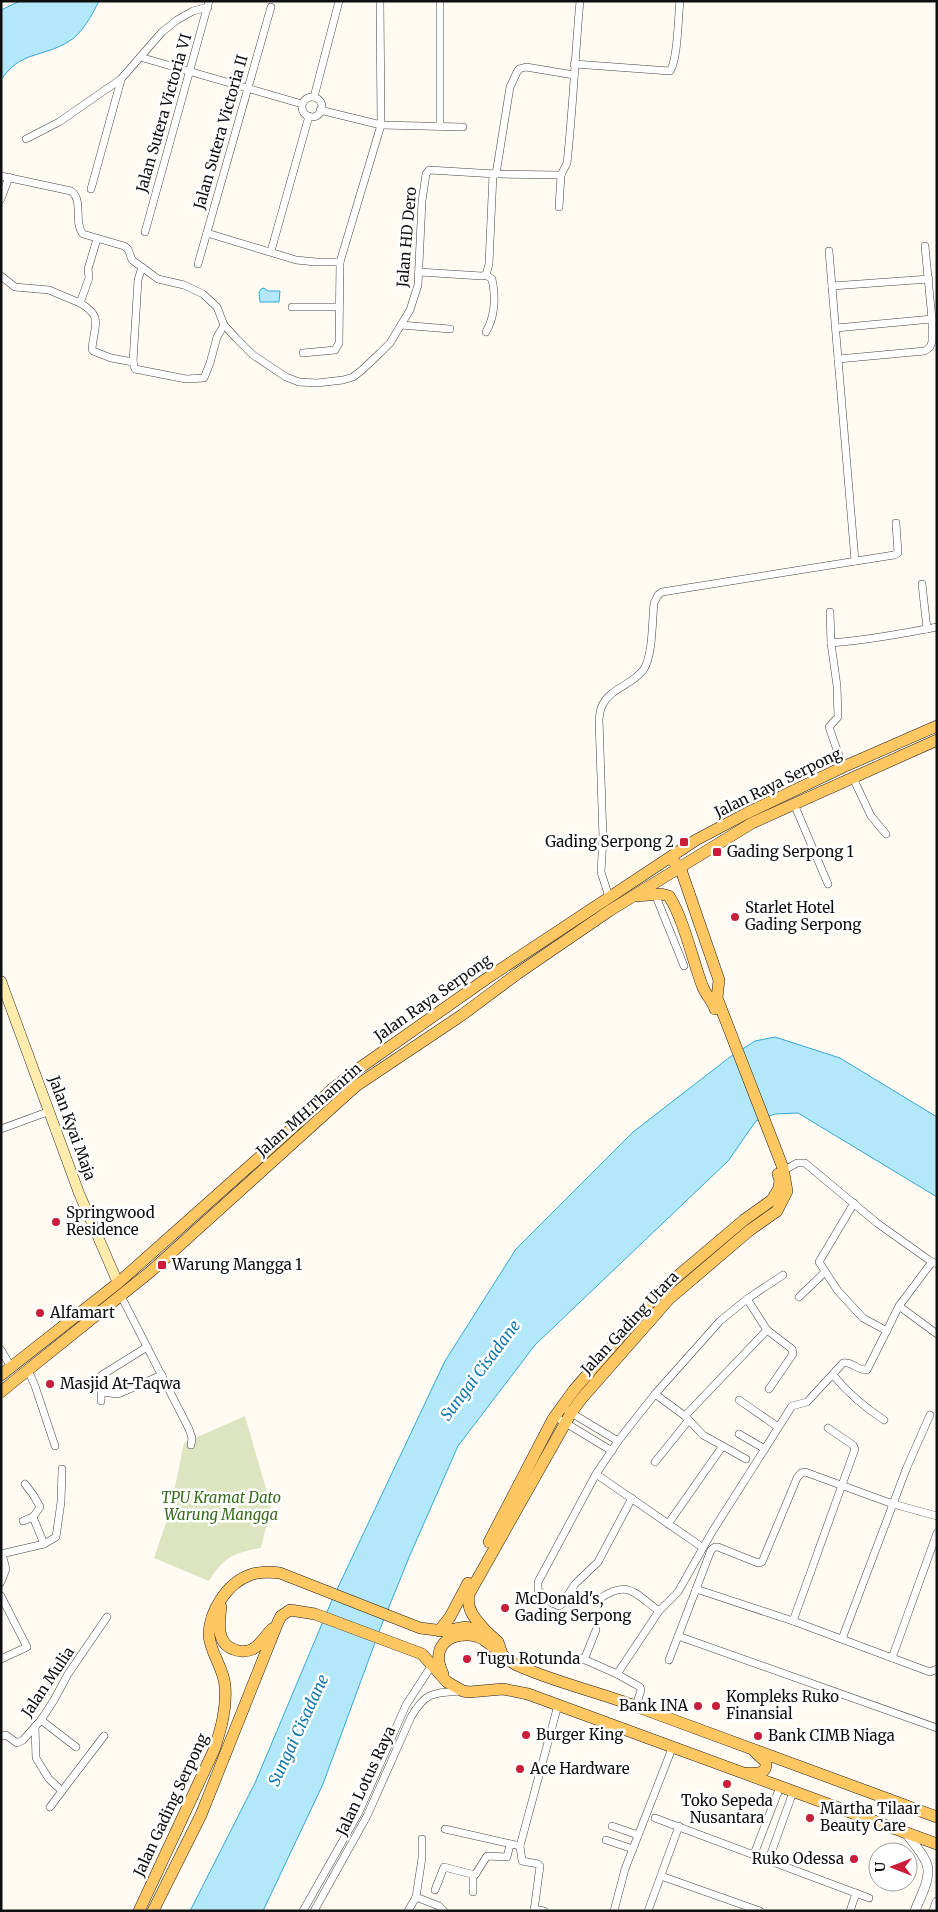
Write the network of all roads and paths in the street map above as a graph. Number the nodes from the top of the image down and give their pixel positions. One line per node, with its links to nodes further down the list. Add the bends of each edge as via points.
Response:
1 (339, 1): 14 (street)
2 (380, 1): 18 (street)
3 (440, 1): 19 (street)
4 (580, 1): 9 (street)
5 (680, 1): 9 (street, via 670,71)
6 (208, 4): 8 (street, via 177,20); 10 (street, Jalan Sutera Victoria VI)
7 (271, 7): 13 (street, Jalan Sutera Victoria II)
8 (140, 57): 10 (street); 12 (street)
9 (574, 64): 11 (street)
10 (190, 72): 13 (street); 28 (street, Jalan Sutera Victoria VI)
11 (574, 74): 22 (street, via 526,67 519,69 510,87); 23 (street, via 567,163)
12 (121, 79): 21 (street, via 59,122); 25 (street)
13 (248, 88): 15 (street); 29 (street, Jalan Sutera Victoria II)
14 (314, 97): 15 (street); 16 (street, via 321,104)
15 (302, 104): 17 (street, via 303,112)
16 (320, 110): 17 (street); 18 (street)
17 (309, 116): 33 (street)
18 (381, 125): 19 (street); 34 (street)
19 (440, 126): 20 (street)
20 (463, 127)
21 (26, 139)
22 (495, 174): 23 (street); 37 (street, Jalan HD Dero, via 429,170 422,201); 38 (street)
23 (561, 175): 27 (street)
24 (5, 176): 26 (street); 30 (street, Jalan HD Dero, via 75,193 79,229)
25 (90, 189)
26 (1, 199)
27 (559, 207)
28 (145, 232)
29 (207, 233): 33 (street); 35 (street, Jalan Sutera Victoria II)
30 (97, 239): 36 (street, Jalan HD Dero, via 124,246 132,260); 42 (street)
31 (925, 246): 40 (street)
32 (829, 251): 41 (street)
33 (271, 252): 34 (street, via 296,260)
34 (340, 262): 44 (street)
35 (198, 264)
36 (142, 267): 47 (street, Jalan HD Dero, via 163,282 184,285 203,294 217,307); 53 (street, via 138,280)
37 (419, 272): 38 (street); 46 (street, Jalan HD Dero, via 415,297)
38 (486, 275): 50 (street, via 492,279 494,289 494,315)
39 (1, 276): 42 (street, via 15,287 49,290)
40 (929, 279): 41 (street); 45 (street)
41 (832, 286): 48 (street)
42 (80, 303): 53 (street, via 92,310 96,318 92,351)
43 (292, 307): 44 (street)
44 (340, 307): 51 (street, via 339,343 335,350)
45 (932, 319): 48 (street); 52 (street, via 932,342 925,351)
46 (401, 325): 47 (street, Jalan HD Dero, via 390,343 357,373 335,382 317,383 286,377 253,354); 49 (street)
47 (224, 326): 53 (street, via 215,342 206,376 201,379 138,371)
48 (836, 328): 52 (street)
49 (450, 329)
50 (486, 332)
51 (302, 353)
52 (838, 359): 55 (street)
53 (132, 362)
54 (896, 523): 55 (street, via 898,552)
55 (855, 561): 73 (street, via 658,595 654,603 645,667 607,698 600,712 601,872)
56 (922, 584): 59 (street)
57 (830, 612): 60 (street)
58 (937, 627): 59 (street)
59 (928, 629): 60 (street, via 862,641)
60 (831, 642): 63 (street, via 838,717 829,727)
61 (937, 726): 63 (main road, Jalan Raya Serpong)
62 (937, 740): 64 (main road, Jalan Raya Serpong)
63 (843, 767): 67 (main road, Jalan Raya Serpong, via 746,813)
64 (853, 778): 65 (main road, Jalan Raya Serpong); 66 (street, via 872,816)
65 (794, 804): 68 (main road, Jalan Raya Serpong, via 752,823); 70 (street)
66 (886, 834)
67 (662, 861): 68 (main road, via 674,862); 73 (main road, Jalan Raya Serpong)
68 (680, 867): 69 (main road, Jalan Raya Serpong); 76 (main road, Jalan Gading Utara, via 719,980)
69 (660, 880): 72 (main road, Jalan MH.Thamrin)
70 (828, 884)
71 (655, 894): 72 (main road); 74 (street); 76 (main road, Jalan Gading Utara, via 671,898 702,985)
72 (635, 896): 82 (main road, Jalan MH.Thamrin, via 356,1086)
73 (609, 897): 81 (main road, Jalan Raya Serpong, via 354,1072)
74 (684, 966)
75 (2, 985): 77 (main road, Jalan Kyai Maja)
76 (719, 1011): 79 (main road, Jalan Gading Utara)
77 (50, 1111): 78 (street); 86 (main road, Jalan Kyai Maja, via 79,1193)
78 (1, 1129)
79 (779, 1167): 80 (street, via 805,1163); 108 (main road, Jalan Gading Utara, via 780,1184 769,1210 744,1220 660,1291 574,1390)
80 (854, 1204): 83 (street); 84 (street, via 820,1259)
81 (201, 1210): 82 (main road); 86 (main road, Jalan Raya Serpong)
82 (209, 1220): 87 (main road, Jalan MH.Thamrin)
83 (934, 1263): 90 (street)
84 (826, 1272): 88 (street); 92 (street, via 838,1291 863,1318)
85 (783, 1275): 89 (street)
86 (118, 1283): 94 (main road, Jalan Raya Serpong)
87 (121, 1296): 94 (main road, Jalan MH.Thamrin); 95 (street)
88 (799, 1297)
89 (746, 1299): 91 (street); 105 (street, via 720,1321)
90 (900, 1306): 92 (street); 93 (street)
91 (766, 1330): 102 (street, via 792,1349 793,1354); 110 (street)
92 (887, 1331): 100 (street, via 867,1370 846,1362)
93 (937, 1334)
94 (48, 1346): 97 (main road, Jalan Raya Serpong); 98 (main road, Jalan MH.Thamrin)
95 (147, 1347): 101 (street); 104 (street, via 104,1374)
96 (1, 1350): 97 (street)
97 (11, 1367): 99 (main road, Jalan Raya Serpong)
98 (28, 1370): 103 (main road, Jalan MH.Thamrin); 116 (street)
99 (1, 1375)
100 (833, 1375): 111 (street, via 846,1392); 112 (street, via 806,1402 792,1406)
101 (162, 1376): 104 (street, via 118,1394); 117 (street, via 191,1432)
102 (769, 1388)
103 (1, 1392)
104 (101, 1392): 107 (street)
105 (654, 1394): 110 (street); 115 (street)
106 (739, 1400): 112 (street)
107 (100, 1401)
108 (563, 1415): 115 (street); 120 (street); 147 (main road, Jalan Gading Utara); 148 (main road, Jalan Gading Utara, via 469,1594 470,1610)
109 (930, 1415): 128 (street)
110 (686, 1419): 118 (street); 122 (street)
111 (884, 1420)
112 (778, 1428): 119 (street)
113 (828, 1428): 126 (street, via 854,1448)
114 (739, 1434): 119 (street)
115 (618, 1442): 120 (street)
116 (55, 1446)
117 (191, 1446)
118 (722, 1447): 121 (street); 132 (street)
119 (765, 1449): 142 (street, via 678,1592)
120 (612, 1451): 124 (street)
121 (746, 1459)
122 (655, 1462)
123 (62, 1469): 134 (street, via 56,1537)
124 (596, 1474): 127 (street); 127 (street, via 538,1582 538,1590 552,1603 562,1604 575,1584 598,1562)
125 (25, 1484): 130 (street, via 40,1507)
126 (841, 1485): 128 (street); 138 (street, via 801,1473 762,1562 716,1547 711,1550); 144 (street)
127 (632, 1498): 132 (street)
128 (893, 1504): 129 (street); 150 (street)
129 (937, 1516)
130 (33, 1517): 131 (street); 134 (street)
131 (23, 1521)
132 (668, 1524): 135 (street)
133 (937, 1533): 152 (street)
134 (44, 1544): 136 (street)
135 (699, 1546)
136 (1, 1554): 137 (street, via 6,1569)
137 (1, 1582)
138 (696, 1589): 144 (street); 149 (street)
139 (1, 1596): 153 (street, via 28,1647)
140 (222, 1598): 145 (main road, via 219,1630 224,1644 230,1648 246,1651 253,1648); 147 (main road, Jalan Gading Serpong, via 242,1578 256,1572 280,1574 420,1628); 201 (main road, Jalan Gading Serpong, via 209,1635 226,1685 222,1729)
141 (599, 1599): 142 (street, via 624,1588)
142 (660, 1612): 157 (street)
143 (107, 1617): 164 (street, Jalan Mulia)
144 (793, 1621): 150 (street)
145 (278, 1622): 155 (main road, via 290,1610 315,1614 422,1654); 202 (main road, Jalan Gading Serpong, via 201,1815)
146 (596, 1630): 157 (street, via 583,1659)
147 (442, 1631): 148 (main road, Jalan Gading Serpong, via 466,1627)
148 (487, 1632): 151 (main road, Jalan Gading Utara, via 498,1642)
149 (678, 1636): 154 (street); 166 (street)
150 (842, 1639): 152 (street)
151 (502, 1654): 158 (main road, via 478,1636 453,1636 442,1644 439,1652 438,1665); 163 (main road, via 517,1666)
152 (892, 1658): 156 (street, via 930,1672)
153 (1, 1659)
154 (669, 1660)
155 (432, 1665): 158 (main road); 160 (street, Jalan Lotus Raya)
156 (937, 1669)
157 (617, 1674): 163 (street, via 640,1688)
158 (445, 1680): 159 (main road)
159 (463, 1691): 161 (street, via 428,1695); 162 (main road, via 512,1690)
160 (412, 1696): 161 (street); 203 (street, Jalan Lotus Raya, via 359,1812)
161 (418, 1704): 204 (street, Jalan Lotus Raya, via 367,1816)
162 (558, 1705): 169 (main road); 188 (street)
163 (636, 1706): 171 (main road)
164 (41, 1720): 165 (street, Jalan Mulia); 170 (street)
165 (35, 1727): 167 (street, Jalan Mulia, via 18,1742 6,1735); 174 (street, via 36,1758 49,1779)
166 (937, 1728)
167 (1, 1736)
168 (104, 1736): 174 (street)
169 (673, 1746): 172 (main road); 183 (street)
170 (76, 1747)
171 (750, 1748): 172 (main road, via 766,1762 766,1768 760,1773); 177 (main road)
172 (741, 1772): 173 (main road)
173 (780, 1787): 175 (main road); 190 (street)
174 (62, 1791): 176 (street)
175 (794, 1792): 182 (main road); 191 (street)
176 (50, 1807)
177 (937, 1817)
178 (655, 1818): 180 (street)
179 (612, 1826): 183 (street)
180 (678, 1826): 190 (street); 193 (street)
181 (444, 1829): 187 (street)
182 (904, 1831): 186 (main road); 212 (street, via 928,1869)
183 (638, 1835): 189 (street)
184 (422, 1839): 197 (street)
185 (606, 1840): 189 (street)
186 (937, 1844)
187 (510, 1845): 188 (street); 192 (street, via 507,1857 487,1856)
188 (520, 1846): 200 (street, via 522,1861 540,1866)
189 (633, 1849): 208 (street)
190 (754, 1854): 191 (street)
191 (769, 1859): 196 (street)
192 (473, 1875): 194 (street, via 444,1867); 195 (street)
193 (661, 1876): 209 (street); 210 (street)
194 (436, 1890)
195 (473, 1892)
196 (856, 1894): 198 (street); 211 (street)
197 (416, 1897): 205 (street); 206 (street)
198 (869, 1898)
199 (937, 1902): 213 (street)
200 (534, 1910): 207 (street)
201 (139, 1911)
202 (153, 1911)
203 (303, 1911)
204 (314, 1911)
205 (408, 1911)
206 (444, 1911)
207 (544, 1911)
208 (614, 1911)
209 (648, 1911)
210 (760, 1911)
211 (850, 1911)
212 (915, 1911)
213 (934, 1911)

